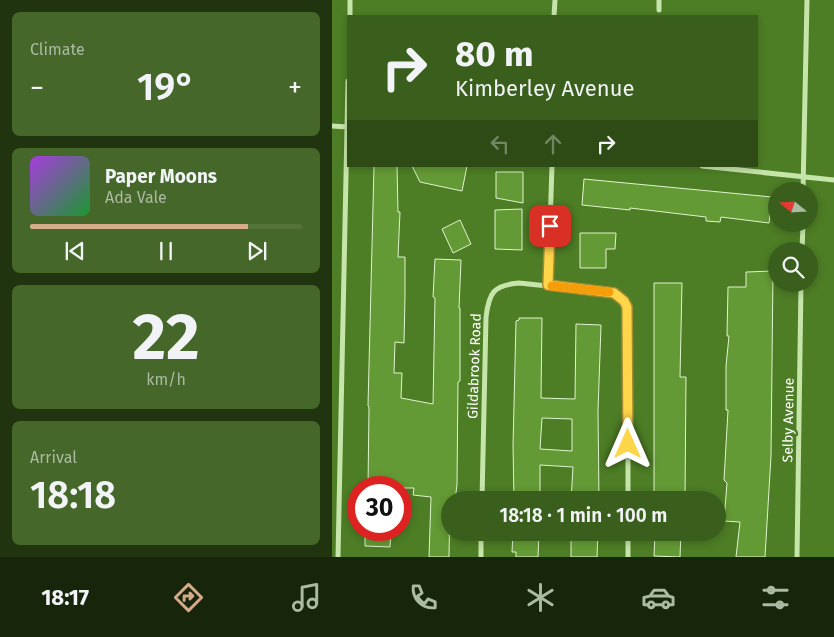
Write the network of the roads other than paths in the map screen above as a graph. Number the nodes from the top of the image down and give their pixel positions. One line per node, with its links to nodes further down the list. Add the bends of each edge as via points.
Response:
1 (350, 0): 6 (street)
2 (555, 0): 7 (street)
3 (659, 0): 5 (street)
4 (806, 0): 13 (street)
5 (659, 10)
6 (350, 15)
7 (554, 15)
8 (332, 126): 9 (street)
9 (347, 127)
10 (347, 167): 22 (street)
11 (552, 167): 16 (street)
12 (711, 167): 13 (street)
13 (803, 177): 14 (street); 15 (street)
14 (834, 180)
15 (803, 182)
16 (548, 285): 18 (street, Gildabrook Road, via 507,284 494,290 488,300); 19 (street, Gildabrook Road, via 614,293 627,307)
17 (802, 292): 25 (street, Selby Avenue)
18 (482, 491)
19 (628, 491)
20 (481, 541): 23 (street)
21 (628, 541): 24 (street)
22 (338, 557)
23 (481, 557)
24 (628, 557)
25 (797, 557)

